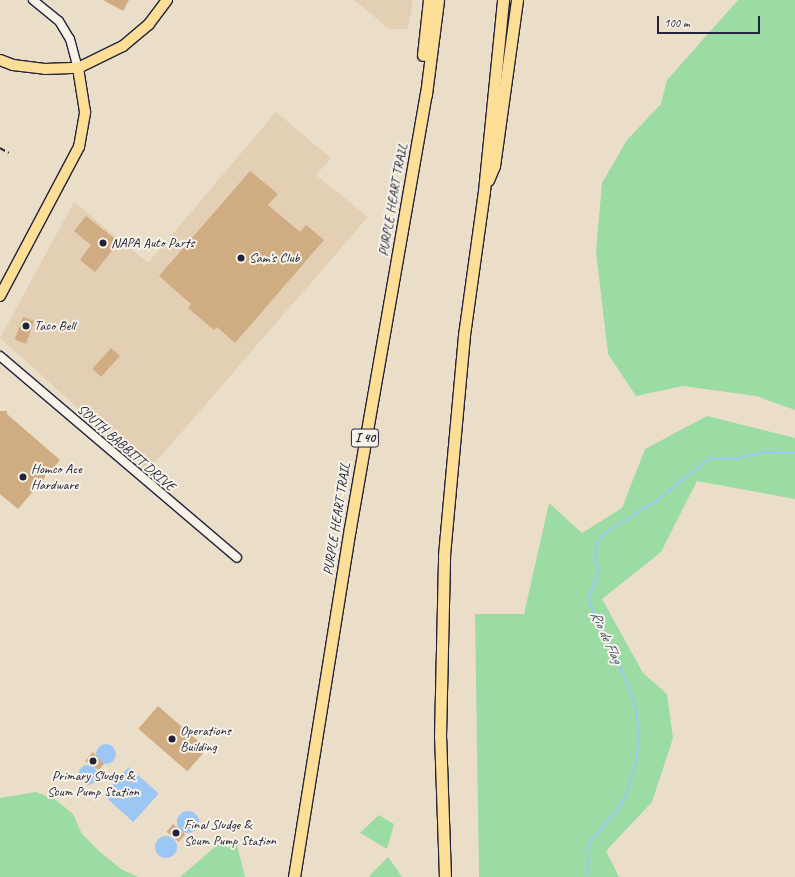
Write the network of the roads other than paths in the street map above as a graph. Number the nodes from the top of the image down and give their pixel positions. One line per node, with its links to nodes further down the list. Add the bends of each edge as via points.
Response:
1 (33, 0): 8 (street, via 59,21 70,39)
2 (167, 0): 8 (main road, via 149,24 123,46)
3 (429, 0): 10 (highway, via 395,250)
4 (438, 0): 10 (highway, PURPLE HEART TRAIL / I 40, via 426,94)
5 (503, 0): 9 (highway)
6 (517, 0): 9 (highway, via 494,166)
7 (0, 60): 8 (main road, via 13,65 46,69)
8 (78, 68): 11 (main road, via 85,112 79,148)
9 (484, 192): 15 (highway, via 464,335 444,555 440,737)
10 (396, 270): 14 (highway, PURPLE HEART TRAIL / I 40, via 350,528)
11 (0, 296)
12 (0, 356): 13 (street, SOUTH BABBITT DRIVE)
13 (237, 558)
14 (294, 877)
15 (445, 877)

